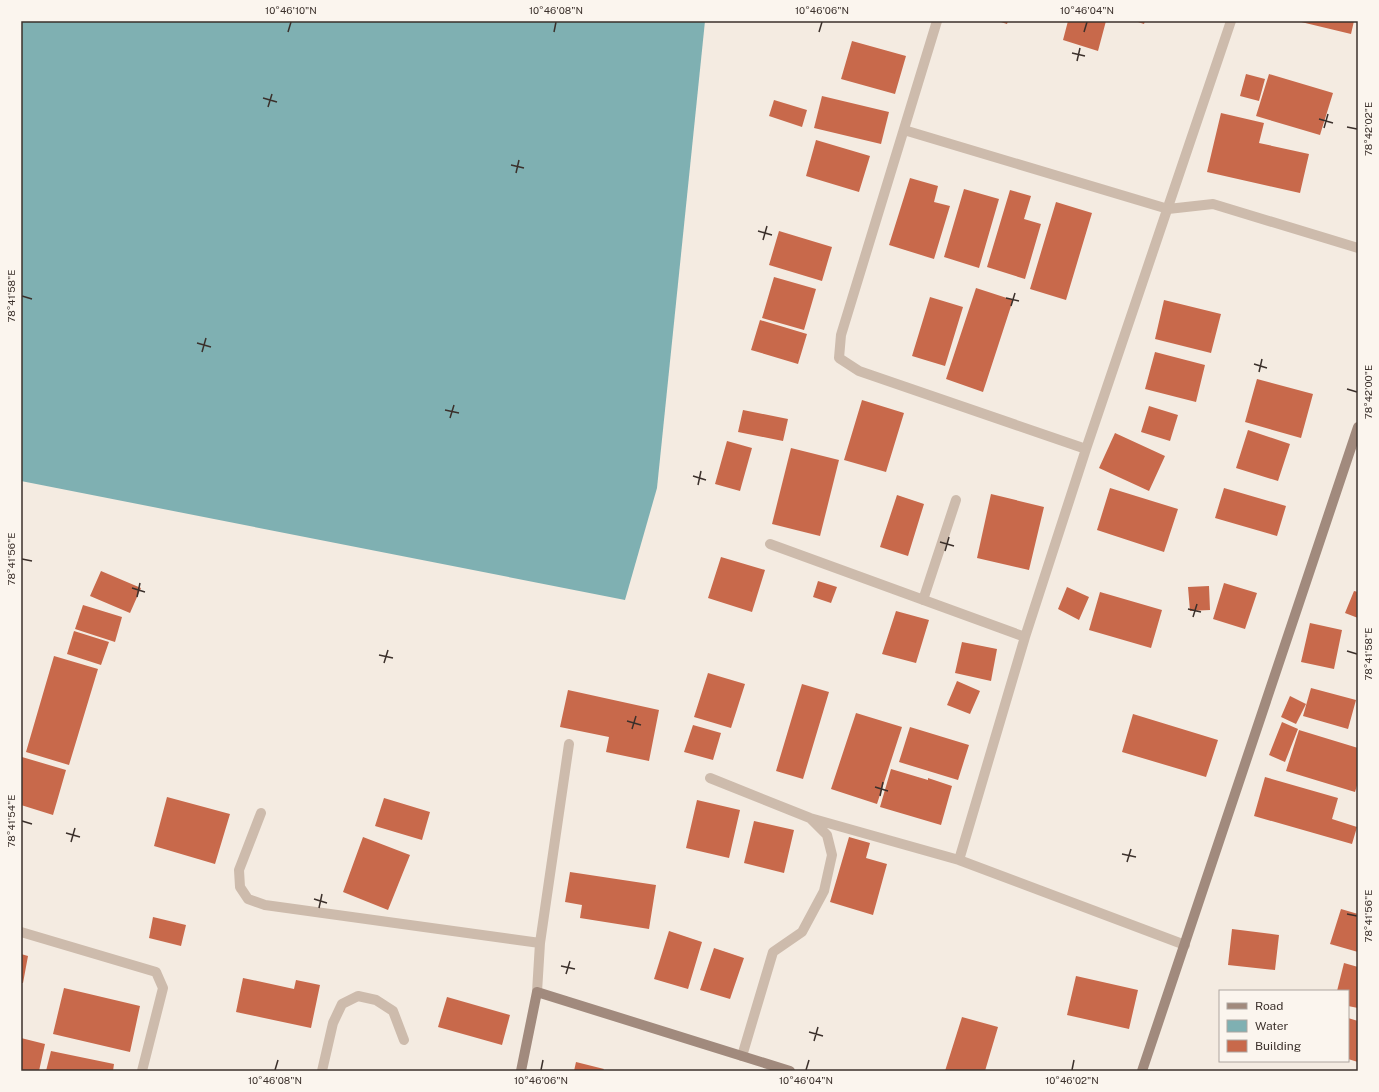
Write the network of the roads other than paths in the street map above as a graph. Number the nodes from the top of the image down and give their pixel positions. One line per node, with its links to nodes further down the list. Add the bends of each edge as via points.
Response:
1 (937, 21): 3 (street)
2 (1231, 21): 4 (street)
3 (904, 130): 4 (street); 7 (street, via 841,335 839,358 859,371)
4 (1168, 209): 5 (street, via 1213,204); 7 (street)
5 (1358, 248)
6 (1358, 427): 19 (street)
7 (1086, 449): 11 (street)
8 (956, 500): 10 (street)
9 (770, 544): 10 (street)
10 (923, 600): 11 (street)
11 (1025, 637): 16 (street)
12 (569, 744): 18 (street)
13 (710, 778): 15 (street)
14 (261, 813): 18 (street, via 240,870 240,887 248,899 265,905)
15 (810, 818): 16 (street); 22 (street, via 827,836 832,855 824,891 802,932 773,952)
16 (959, 860): 19 (street)
17 (21, 932): 23 (street, via 156,972 163,988)
18 (540, 943): 20 (street)
19 (1185, 945): 27 (street)
20 (537, 992): 22 (street); 25 (street)
21 (404, 1040): 24 (street, via 393,1011 376,1000 358,996 342,1004 333,1023)
22 (742, 1056): 26 (street)
23 (142, 1071)
24 (322, 1071)
25 (521, 1071)
26 (790, 1071)
27 (1142, 1071)

